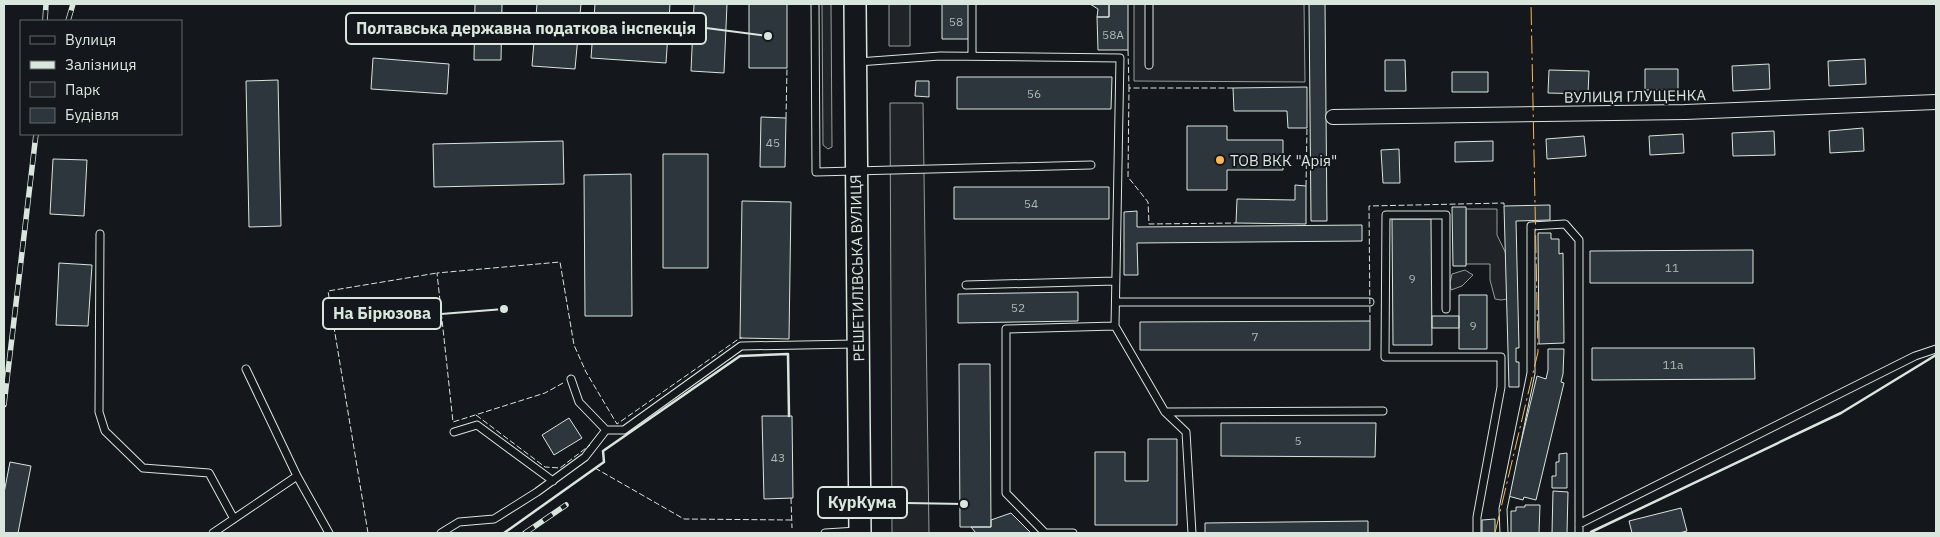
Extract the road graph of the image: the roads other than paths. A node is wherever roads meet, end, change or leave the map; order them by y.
1 (815, 4) edge
2 (855, 4) edge
3 (972, 4) edge
4 (1148, 4) edge
5 (972, 56) junction
6 (855, 62) junction
7 (1149, 65) dead end
8 (1936, 102) edge
9 (1333, 117) dead end
10 (1091, 165) dead end
11 (856, 171) junction
12 (100, 234) dead end
13 (1116, 281) junction
14 (966, 285) dead end
15 (1116, 302) junction
16 (1370, 302) dead end
17 (1446, 309) dead end
18 (1116, 326) junction
19 (858, 344) junction
20 (1936, 349) edge
21 (246, 369) dead end
22 (571, 379) dead end
23 (1384, 411) dead end
24 (1165, 412) junction
25 (606, 430) junction
26 (454, 432) dead end
27 (297, 476) junction
28 (553, 481) junction
29 (234, 519) junction
30 (1579, 524) junction
31 (860, 532) edge
32 (213, 533) edge
33 (329, 533) edge
34 (441, 533) edge
35 (825, 533) edge
36 (1073, 533) edge
37 (1192, 533) edge
38 (1477, 533) edge
39 (1504, 533) edge
40 (1579, 533) edge

1 - 11 lane
2 - 6 main road, РЕШЕТИЛІВСЬКА ВУЛИЦЯ
3 - 5 lane
4 - 7 lane
5 - 6 lane
5 - 13 lane
6 - 11 main road, РЕШЕТИЛІВСЬКА ВУЛИЦЯ
8 - 9 street, ВУЛИЦЯ ГЛУЩЕНКА
10 - 11 lane
11 - 19 main road, РЕШЕТИЛІВСЬКА ВУЛИЦЯ
12 - 29 lane
13 - 14 lane
13 - 15 lane
15 - 16 lane
15 - 18 lane
17 - 38 lane
18 - 24 lane
18 - 36 lane
19 - 25 lane
19 - 31 main road, РЕШЕТИЛІВСЬКА ВУЛИЦЯ
20 - 30 lane
21 - 27 lane
22 - 25 lane
23 - 24 lane
24 - 37 lane
25 - 28 lane
26 - 28 lane
27 - 29 lane
27 - 33 lane
28 - 34 lane
29 - 32 lane
30 - 39 lane
30 - 40 lane
31 - 35 lane

